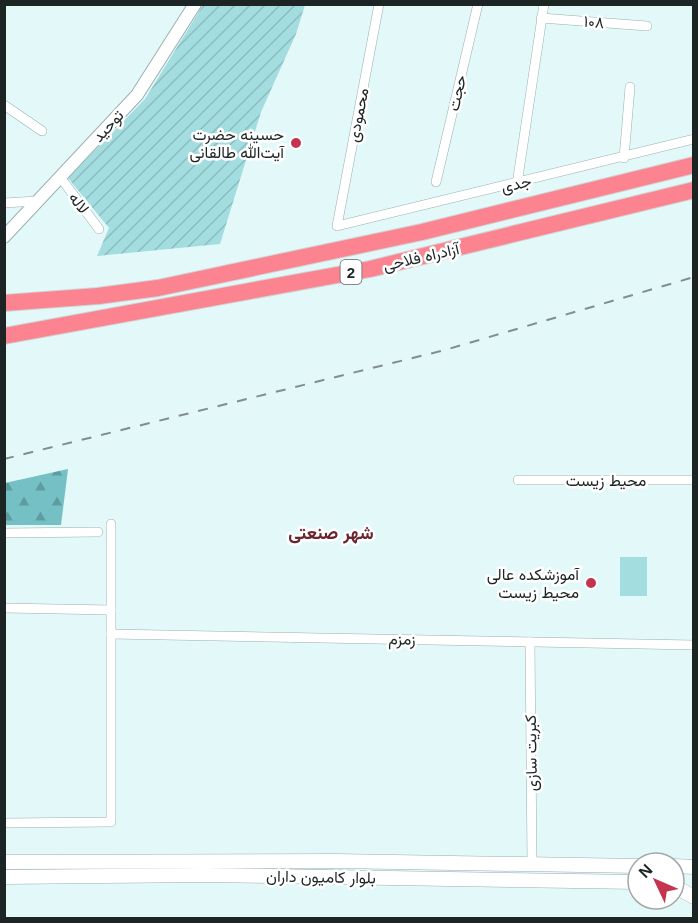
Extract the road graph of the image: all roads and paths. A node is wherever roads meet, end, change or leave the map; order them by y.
1 (195, 4) edge
2 (379, 4) edge
3 (478, 4) edge
4 (544, 4) edge
5 (542, 18) junction
6 (647, 26) dead end
7 (630, 87) dead end
8 (4, 105) edge
9 (42, 131) dead end
10 (693, 140) edge
11 (624, 158) junction
12 (692, 165) edge
13 (60, 177) junction
14 (436, 182) dead end
15 (517, 184) junction
16 (693, 190) edge
17 (38, 201) junction
18 (4, 203) edge
19 (337, 226) joint
20 (99, 229) dead end
21 (4, 237) edge
22 (4, 303) edge
23 (4, 336) edge
24 (518, 480) dead end
25 (693, 480) edge
26 (111, 524) dead end
27 (98, 532) dead end
28 (4, 533) edge
29 (4, 608) edge
30 (111, 610) junction
31 (111, 634) junction
32 (530, 642) junction
33 (693, 645) edge
34 (4, 822) edge
35 (4, 862) edge
36 (532, 864) junction
37 (573, 866) junction
38 (626, 866) edge
39 (4, 877) edge
40 (572, 882) junction
41 (626, 882) edge

1 - 13 street, توحید
2 - 19 street, محمودی
3 - 14 street, حجت
4 - 5 street
5 - 6 street, ۱۰۸
5 - 15 street
7 - 11 street
8 - 9 street
10 - 11 street, جدی
11 - 15 street, جدی
12 - 22 highway, آزادراه فلاحی / 2
13 - 17 street, توحید
13 - 20 street, لاله
15 - 19 street, جدی
16 - 23 highway, آزادراه فلاحی / 2
17 - 18 street
17 - 21 street, توحید
24 - 25 street, محیط زیست
26 - 30 street
27 - 28 street
29 - 30 street
30 - 31 street
31 - 32 street, زمزم
31 - 34 street
32 - 33 street, زمزم
32 - 36 street, کبریت سازی
35 - 36 main road, بلوار کامیون داران
36 - 37 main road, بلوار کامیون داران
37 - 38 main road, بلوار کامیون داران
37 - 40 main road
39 - 40 main road, بلوار کامیون داران
40 - 41 main road, بلوار کامیون داران

